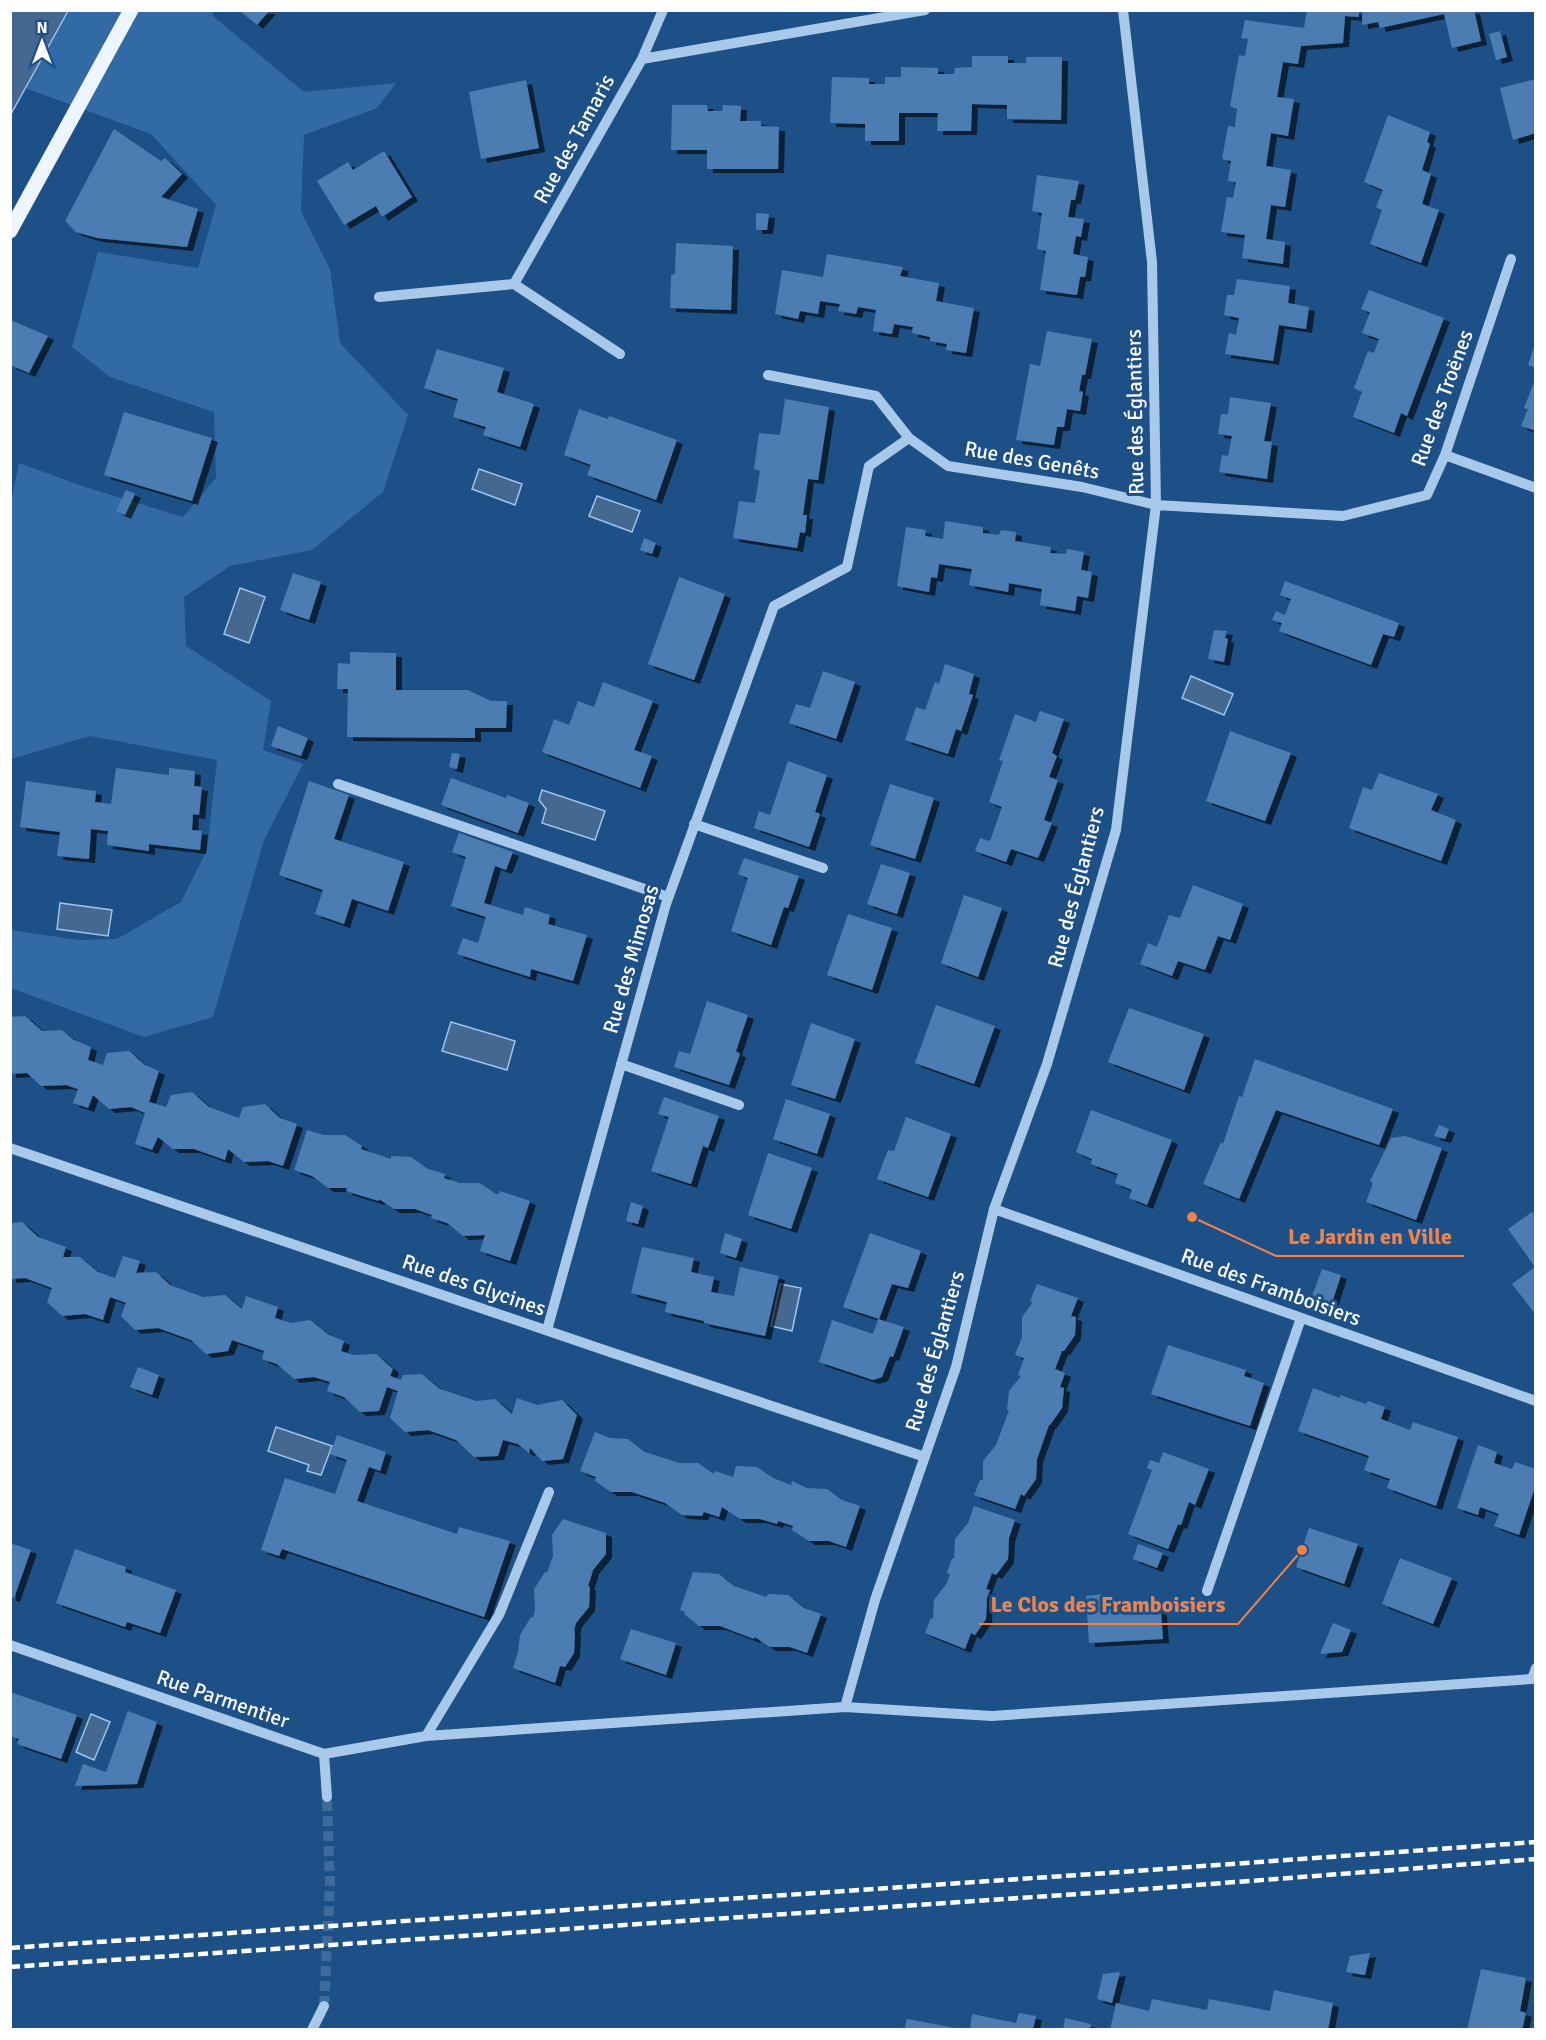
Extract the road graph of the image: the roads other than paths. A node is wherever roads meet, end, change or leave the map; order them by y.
1 (131, 10) edge
2 (663, 10) edge
3 (926, 10) edge
4 (1123, 10) edge
5 (642, 59) junction
6 (10, 231) edge
7 (1511, 259) dead end
8 (514, 284) junction
9 (379, 297) dead end
10 (620, 354) dead end
11 (768, 375) dead end
12 (909, 438) junction
13 (1444, 455) junction
14 (1536, 488) edge
15 (1156, 505) junction
16 (338, 784) dead end
17 (694, 825) junction
18 (823, 868) dead end
19 (668, 897) junction
20 (621, 1064) junction
21 (740, 1105) dead end
22 (10, 1148) edge
23 (994, 1209) junction
24 (1301, 1318) junction
25 (547, 1330) junction
26 (1536, 1401) edge
27 (925, 1457) junction
28 (549, 1492) dead end
29 (1207, 1592) dead end
30 (10, 1646) edge
31 (1536, 1668) edge
32 (845, 1707) junction
33 (426, 1736) junction
34 (324, 1754) junction
35 (327, 1797) tunnel mouth
36 (324, 2006) tunnel mouth
37 (312, 2030) edge

1 - 6 main road
2 - 5 street, Rue des Tamaris
3 - 5 street
4 - 15 street, Rue des Églantiers
5 - 8 street, Rue des Tamaris
7 - 13 street, Rue des Troënes
8 - 9 street
8 - 10 street
11 - 12 street, Rue des Genêts
12 - 15 street, Rue des Genêts
12 - 17 street, Rue des Mimosas
13 - 14 street
13 - 15 street, Rue des Troënes
15 - 23 street, Rue des Églantiers
16 - 19 street
17 - 18 street
17 - 19 street, Rue des Mimosas
19 - 20 street, Rue des Mimosas
20 - 21 street
20 - 25 street, Rue des Mimosas
22 - 25 street, Rue des Glycines
23 - 24 street, Rue des Framboisiers
23 - 27 street, Rue des Églantiers
24 - 26 street, Rue des Framboisiers
24 - 29 street
25 - 27 street, Rue des Glycines
27 - 32 street, Rue des Églantiers
28 - 33 street
30 - 34 street, Rue Parmentier
31 - 32 street, Rue Parmentier
32 - 33 street, Rue Parmentier
33 - 34 street, Rue Parmentier
34 - 35 street
36 - 37 street

